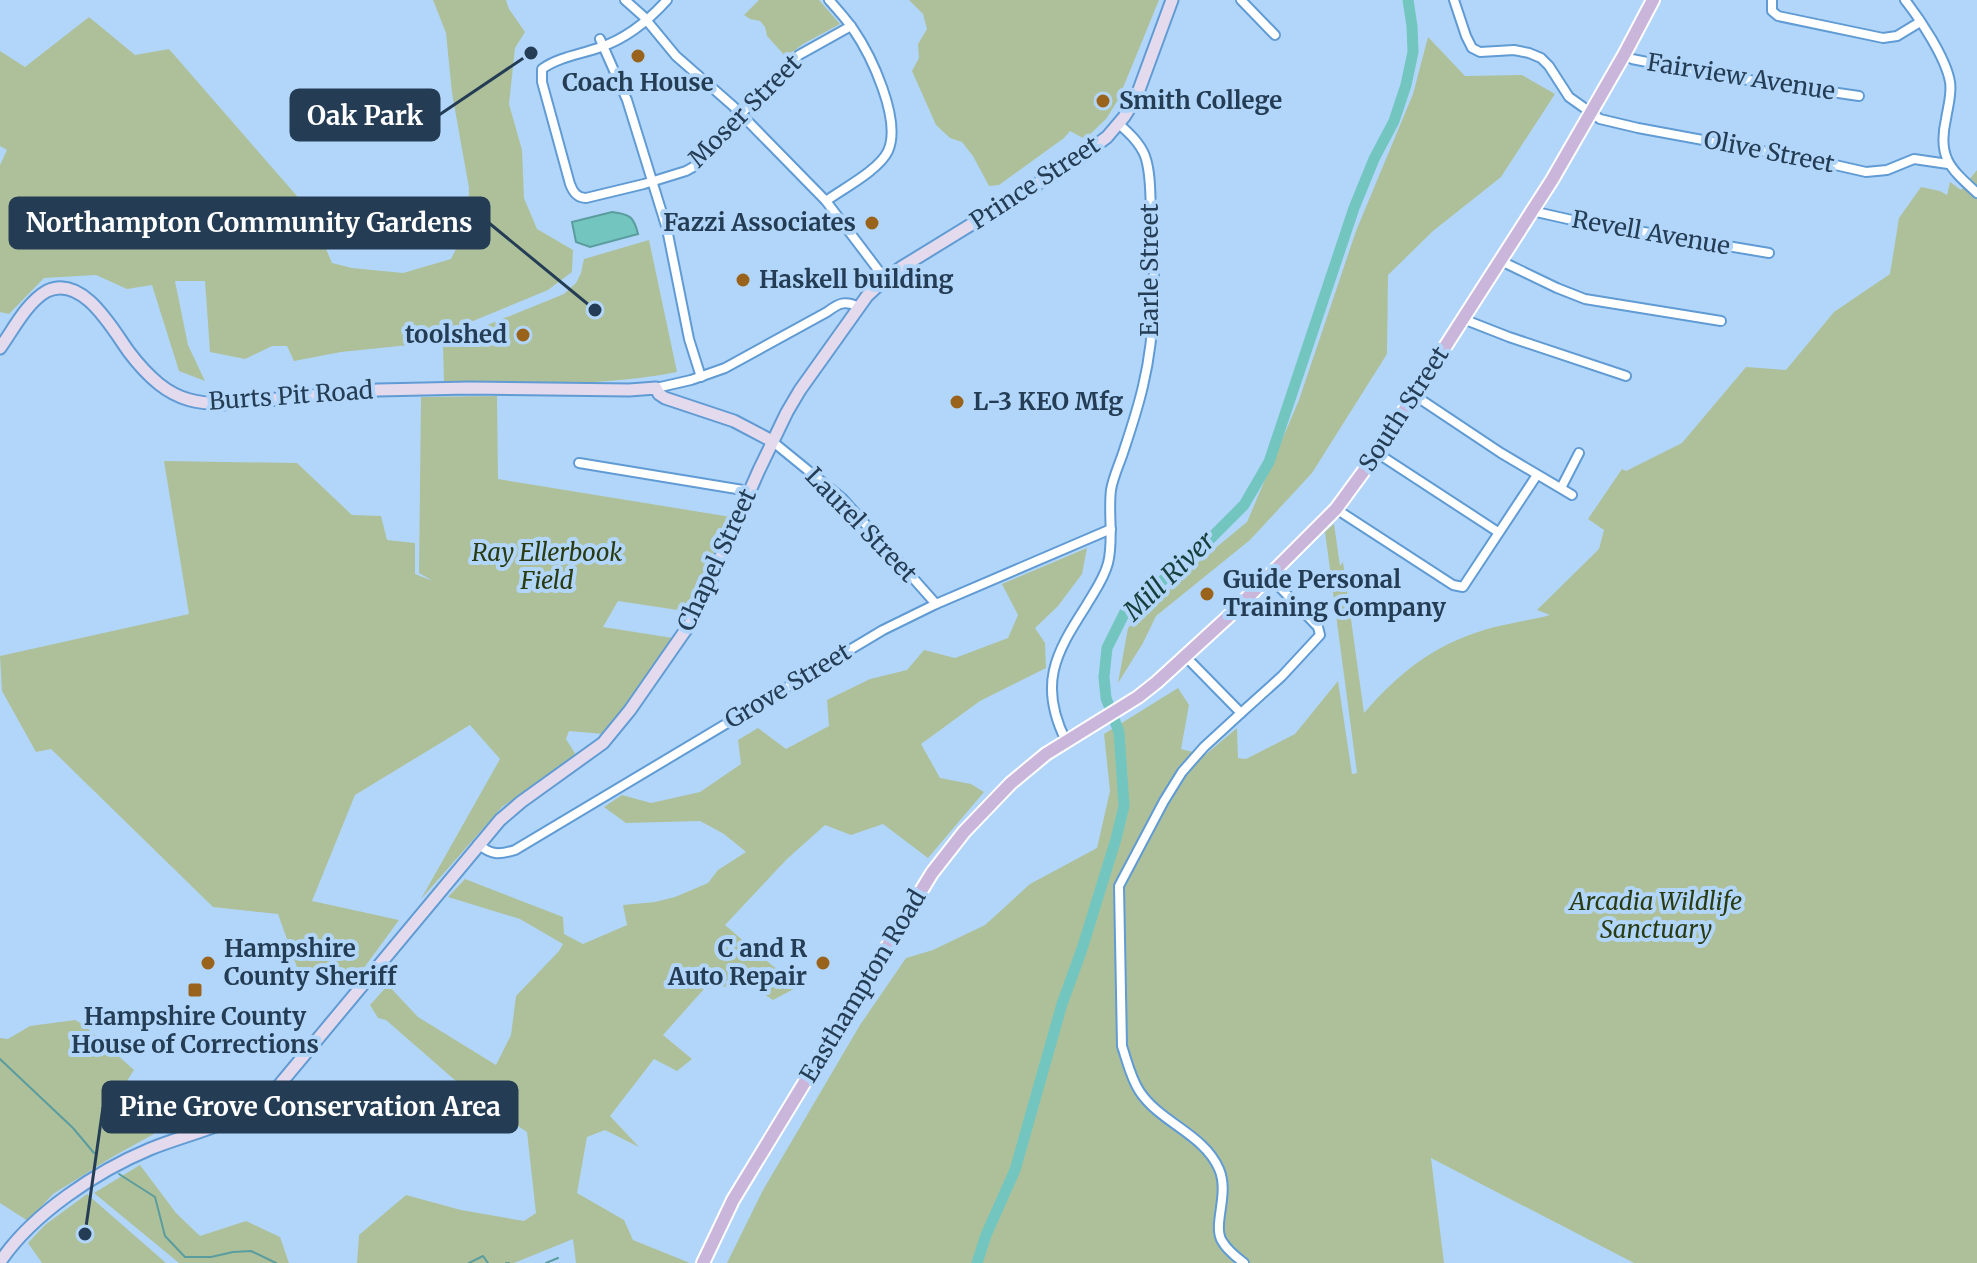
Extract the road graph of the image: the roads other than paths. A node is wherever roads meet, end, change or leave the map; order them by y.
1 (625, 0) edge
2 (667, 0) edge
3 (829, 0) edge
4 (1172, 0) edge
5 (1241, 0) edge
6 (1454, 0) edge
7 (1653, 0) edge
8 (1772, 0) edge
9 (1905, 0) edge
10 (647, 21) junction
11 (1920, 22) junction
12 (851, 26) junction
13 (1275, 35) dead end
14 (602, 43) junction
15 (1624, 55) junction
16 (1859, 96) dead end
17 (1591, 113) junction
18 (741, 114) junction
19 (1119, 124) junction
20 (1948, 164) junction
21 (651, 182) junction
22 (1977, 193) edge
23 (826, 201) junction
24 (1532, 211) junction
25 (1769, 253) dead end
26 (1501, 261) junction
27 (885, 279) junction
28 (859, 307) junction
29 (827, 312) junction
30 (850, 319) junction
31 (1463, 319) junction
32 (1721, 321) dead end
33 (0, 348) edge
34 (1626, 376) dead end
35 (701, 377) junction
36 (656, 388) junction
37 (1414, 395) junction
38 (772, 441) junction
39 (1377, 453) junction
40 (1579, 453) dead end
41 (579, 463) dead end
42 (1537, 475) junction
43 (1561, 488) junction
44 (749, 491) junction
45 (1572, 495) dead end
46 (1336, 509) junction
47 (1111, 529) junction
48 (1498, 532) junction
49 (1269, 576) junction
50 (936, 604) junction
51 (1186, 657) junction
52 (1241, 713) junction
53 (1066, 741) junction
54 (478, 844) junction
55 (0, 1262) edge
56 (703, 1263) edge
57 (1244, 1263) edge

1 - 10 street
2 - 10 street
3 - 12 street
4 - 19 main road, Prince Street
5 - 13 street
6 - 17 street
7 - 15 main road, South Street
8 - 11 street
9 - 11 street
10 - 14 street
10 - 18 street
11 - 20 street
12 - 18 street, Moser Street
12 - 23 street
14 - 21 street
14 - 21 street, Moser Street
15 - 16 street, Fairview Avenue
15 - 17 main road, South Street
17 - 20 street, Olive Street
17 - 24 main road, South Street
18 - 21 street, Moser Street
18 - 23 street
19 - 27 main road, Prince Street
19 - 47 street, Earle Street
20 - 22 street
21 - 35 street
23 - 27 street
24 - 25 street, Revell Avenue
24 - 26 main road, South Street
26 - 31 main road, South Street
26 - 32 street
27 - 28 main road, Chapel Street
28 - 29 street
28 - 30 main road, Chapel Street
29 - 30 street
29 - 35 street
30 - 38 main road, Chapel Street
31 - 34 street
31 - 37 main road, South Street
33 - 36 main road, Burts Pit Road
35 - 36 street
36 - 38 main road, Laurel Street
37 - 39 main road, South Street
37 - 42 street
38 - 44 main road, Chapel Street
38 - 50 street, Laurel Street
39 - 46 main road, South Street
39 - 48 street
40 - 43 street
41 - 44 street
42 - 43 street
42 - 48 street
43 - 45 street
44 - 54 main road, Chapel Street
46 - 48 street
46 - 49 main road, South Street
47 - 50 street, Grove Street
47 - 53 street, Earle Street
49 - 51 main road, South Street
49 - 52 street
50 - 54 street, Grove Street
51 - 52 street
51 - 53 main road, South Street
52 - 57 street
53 - 56 main road, Easthampton Road
54 - 55 main road, Chapel Street

